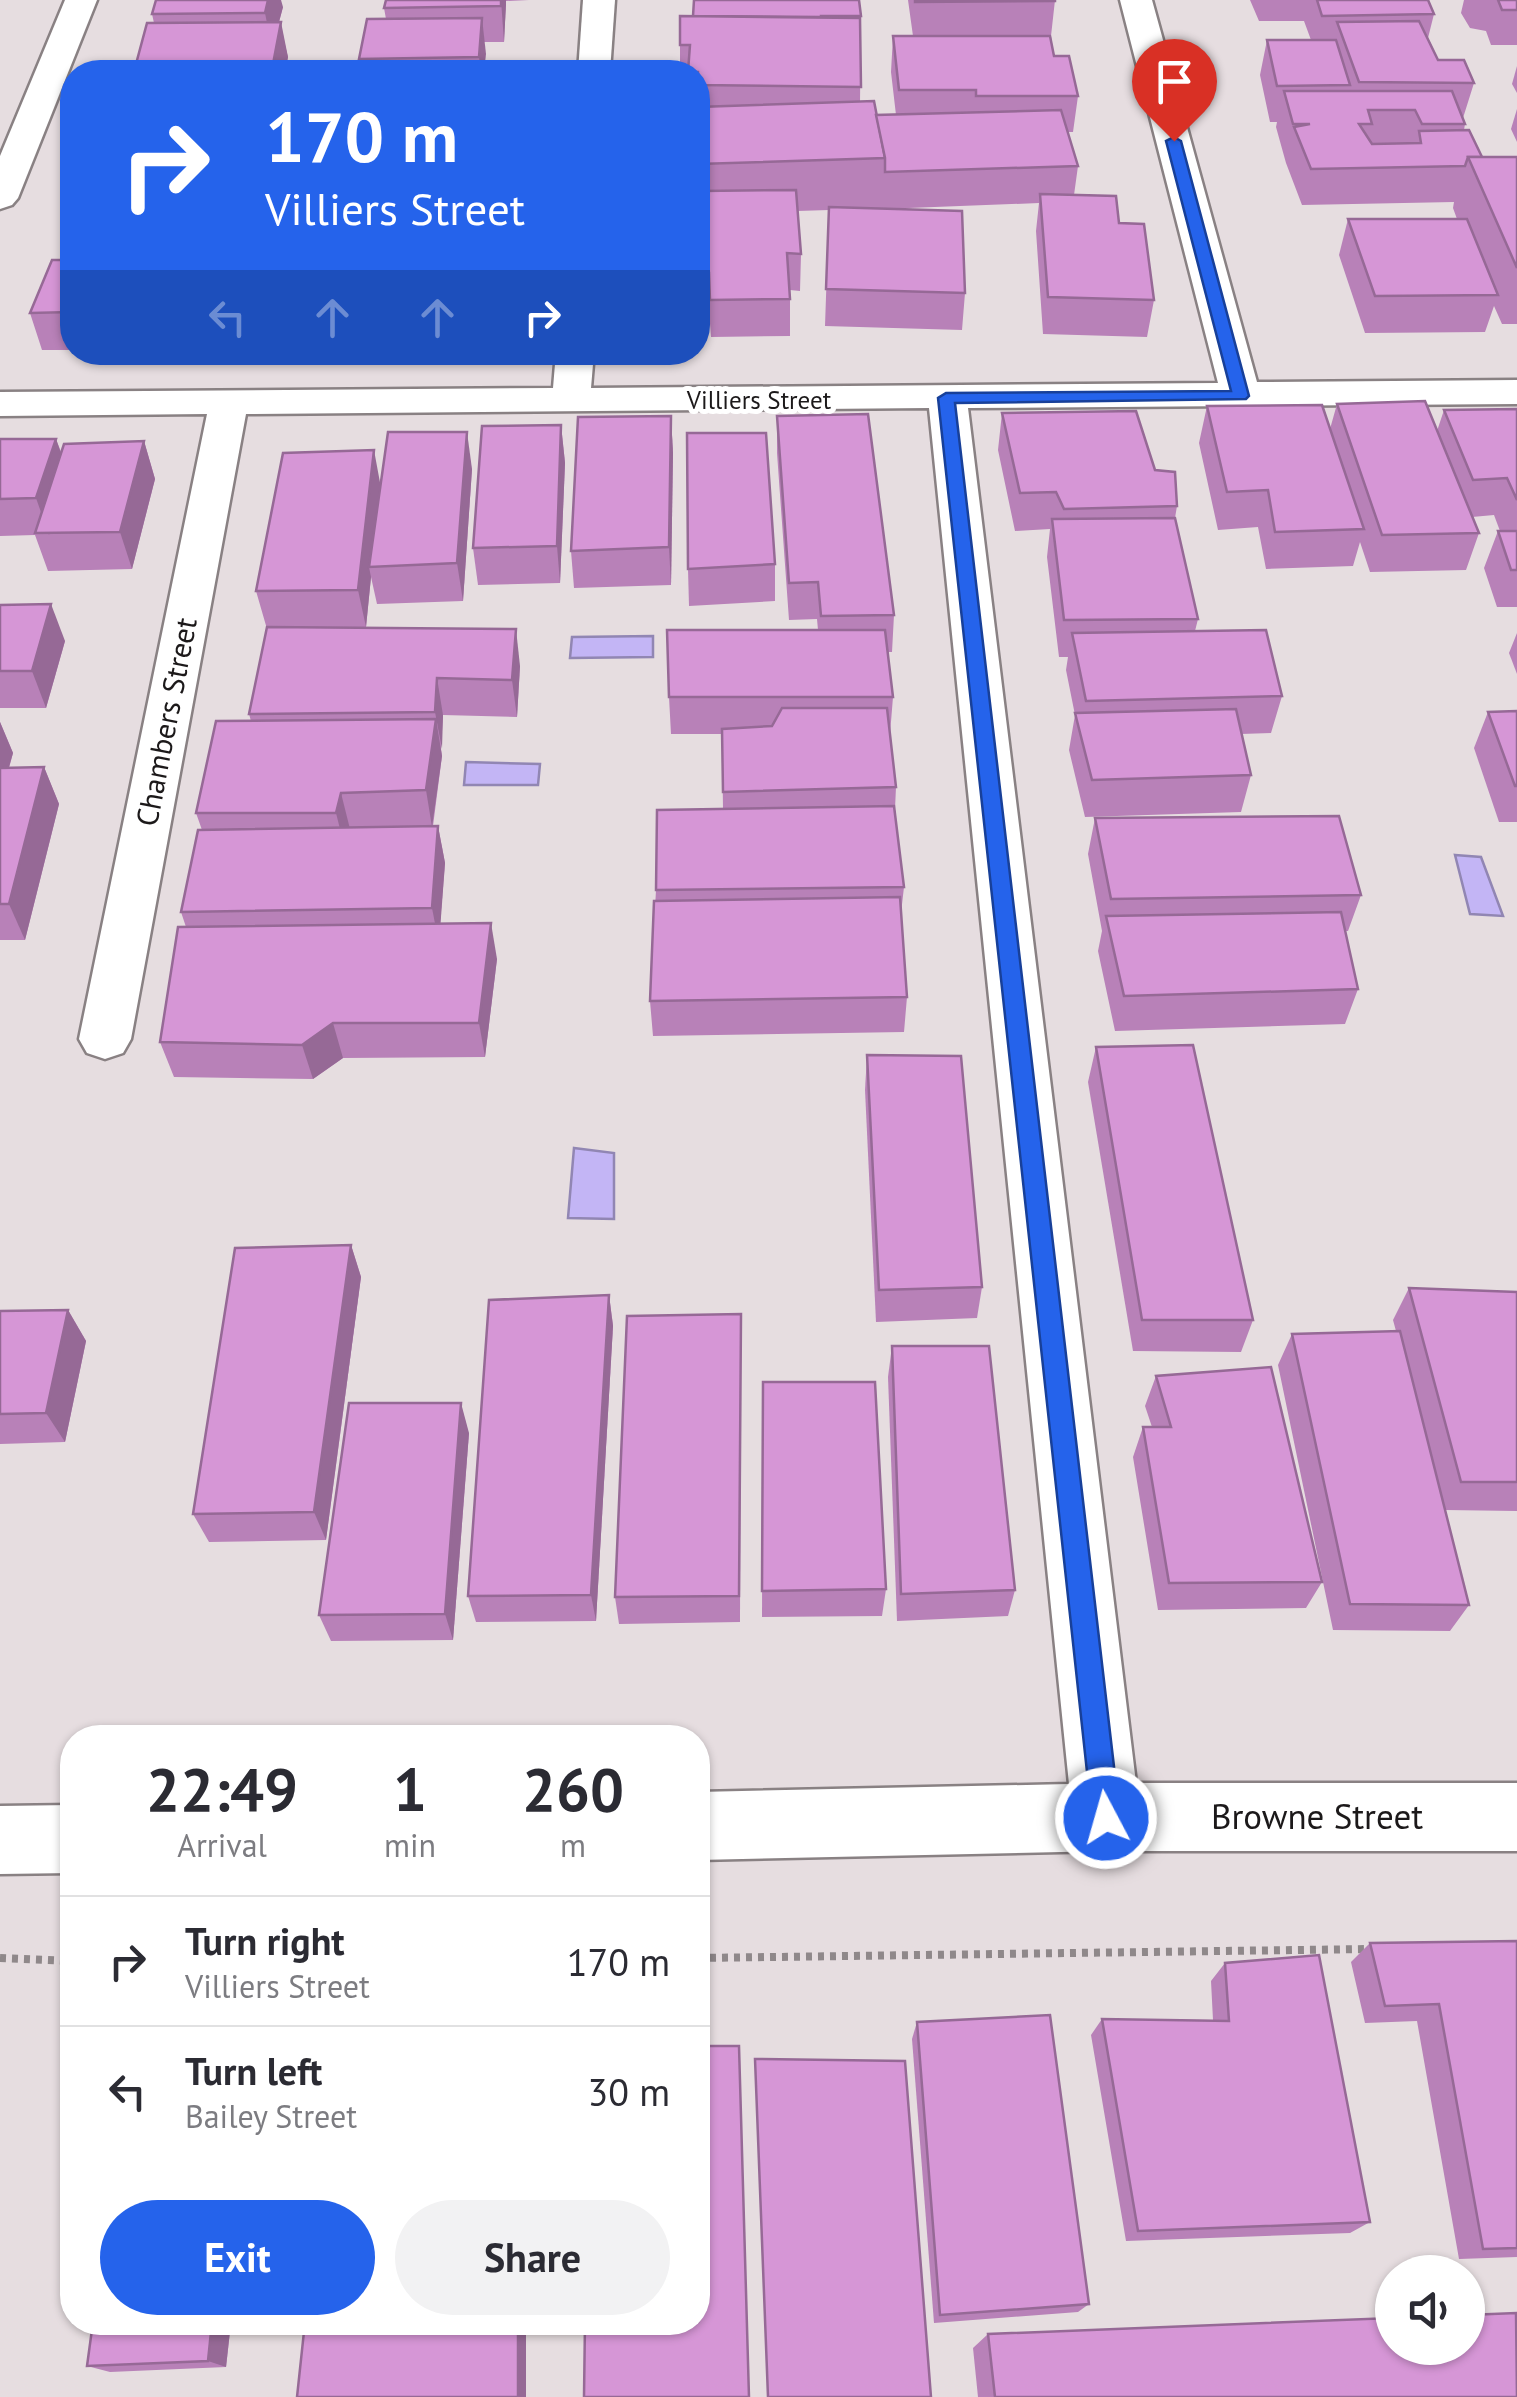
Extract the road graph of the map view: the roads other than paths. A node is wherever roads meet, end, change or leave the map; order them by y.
1 (81, 0) edge
2 (599, 0) edge
3 (1136, 0) edge
4 (595, 60) edge
5 (0, 198) edge
6 (573, 365) edge
7 (1517, 392) edge
8 (1241, 396) junction
9 (946, 398) junction
10 (571, 401) junction
11 (0, 404) edge
12 (228, 405) junction
13 (105, 1039) dead end
14 (1517, 1817) edge
15 (1106, 1818) junction
16 (710, 1826) edge
17 (60, 1839) edge
18 (0, 1840) edge

1 - 5 street
2 - 4 street
3 - 8 street
6 - 10 street
7 - 8 street, Villiers Street
8 - 9 street, Villiers Street
9 - 10 street, Villiers Street
9 - 15 street
10 - 12 street, Villiers Street
11 - 12 street, Villiers Street
12 - 13 street, Chambers Street
14 - 15 street, Browne Street
15 - 16 street, Browne Street
17 - 18 street

